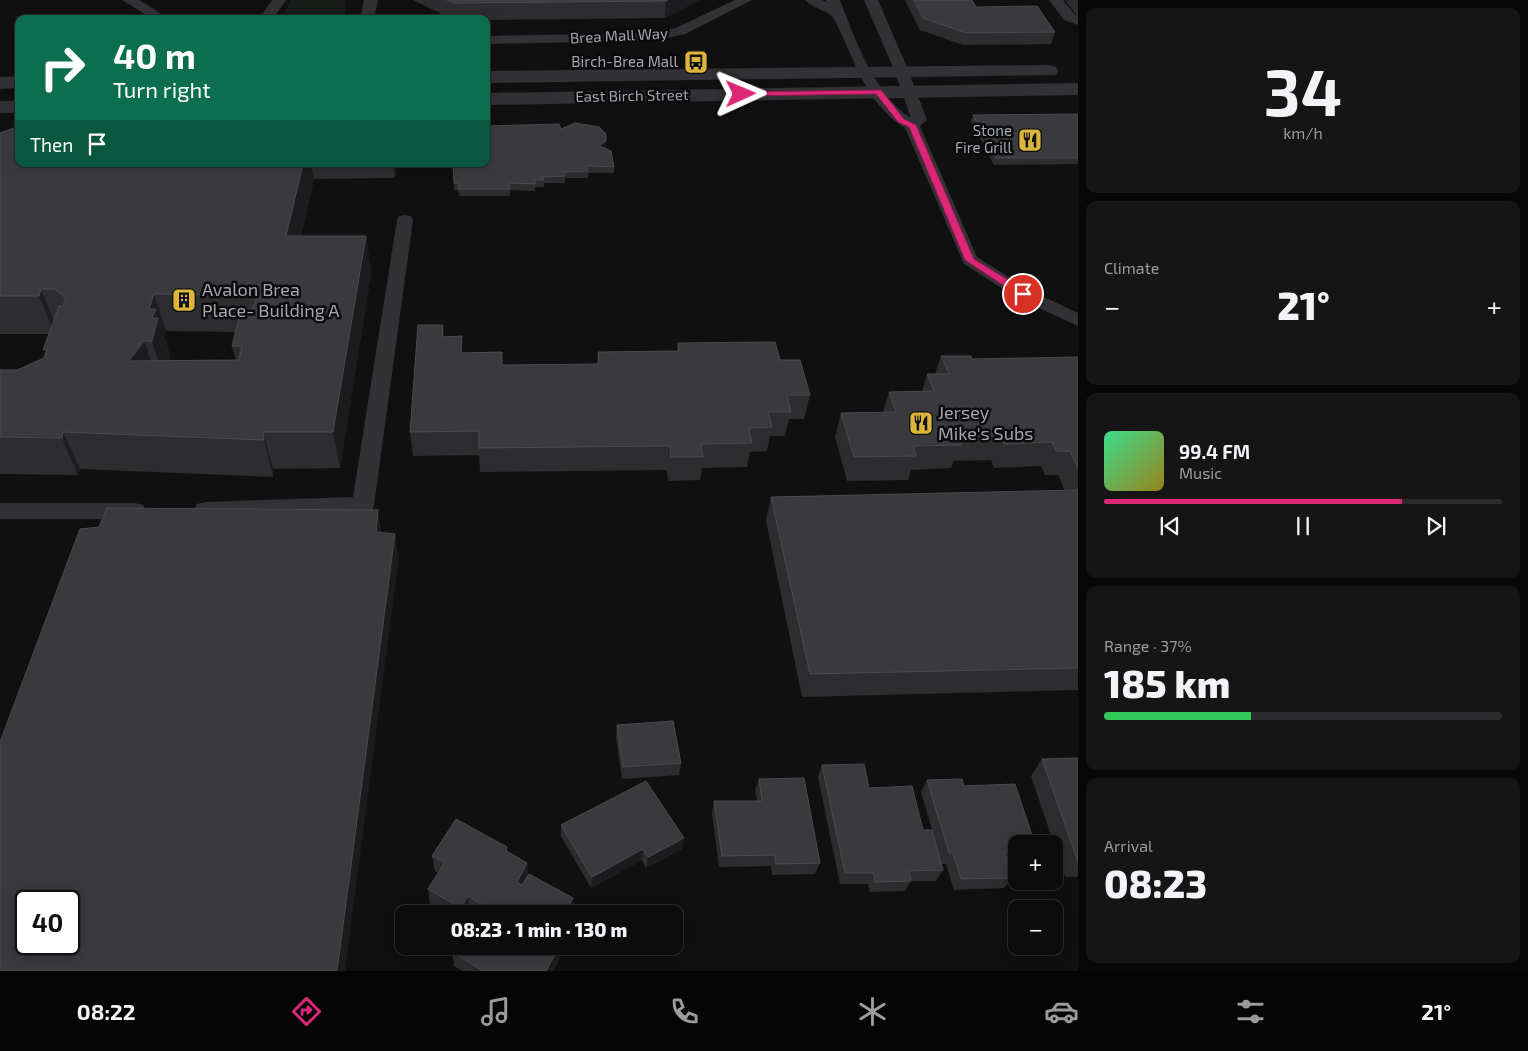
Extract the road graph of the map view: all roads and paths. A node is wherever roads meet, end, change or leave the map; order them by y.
1 (129, 0) edge
2 (279, 0) edge
3 (371, 0) edge
4 (745, 0) edge
5 (812, 0) edge
6 (833, 0) edge
7 (871, 0) edge
8 (1056, 0) edge
9 (156, 15) edge
10 (269, 15) edge
11 (368, 15) edge
12 (839, 15) junction
13 (1078, 21) edge
14 (490, 40) edge
15 (1068, 71) dead end
16 (863, 72) junction
17 (902, 72) junction
18 (490, 77) edge
19 (15, 82) edge
20 (0, 83) edge
21 (1078, 89) edge
22 (909, 91) junction
23 (878, 92) junction
24 (490, 99) edge
25 (0, 107) edge
26 (15, 107) edge
27 (912, 125) junction
28 (405, 220) dead end
29 (1078, 320) edge
30 (363, 506) junction
31 (188, 510) edge
32 (159, 511) edge
33 (0, 512) edge
34 (357, 534) edge

1 - 9 lane
2 - 10 lane
3 - 11 lane
4 - 14 lane, Brea Mall Way
5 - 12 lane
6 - 12 lane
7 - 17 lane
8 - 13 lane
12 - 16 lane
15 - 17 street, East Birch Street
16 - 17 street, East Birch Street
16 - 18 street, East Birch Street
16 - 23 lane
17 - 22 lane
19 - 20 street
21 - 22 street, East Birch Street
22 - 23 street, East Birch Street
22 - 27 lane
23 - 24 street, East Birch Street
23 - 27 lane
25 - 26 street
27 - 29 lane
28 - 30 lane
30 - 31 lane
30 - 34 lane
32 - 33 lane

